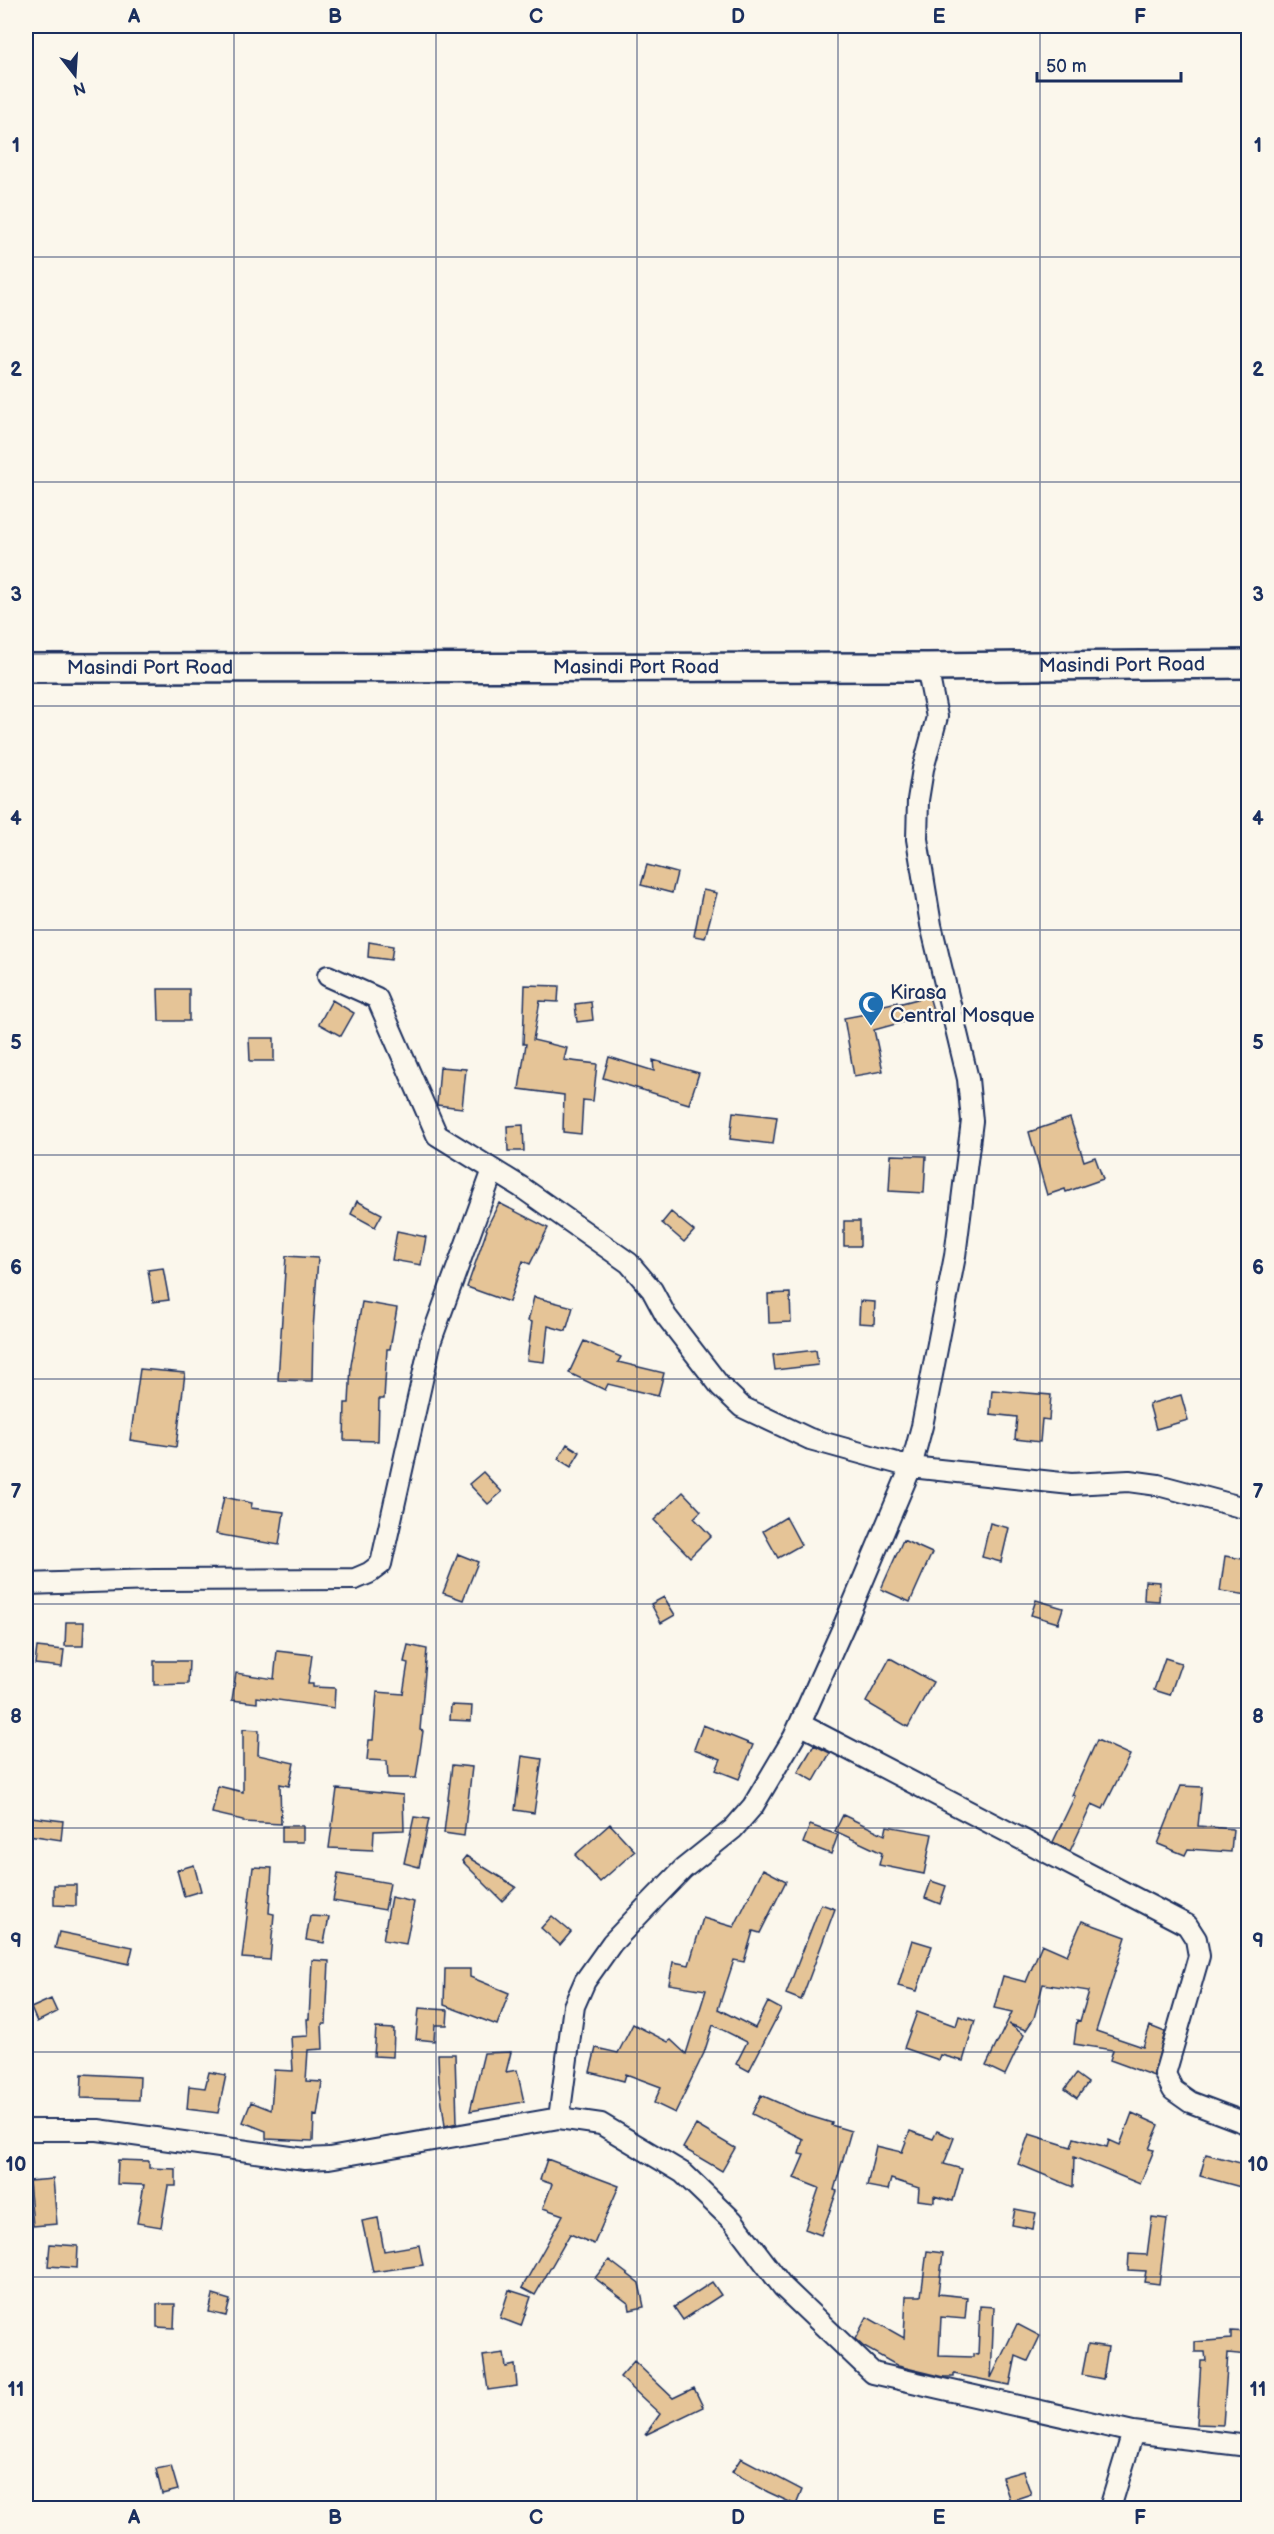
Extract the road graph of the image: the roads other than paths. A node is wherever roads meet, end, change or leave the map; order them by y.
1 (1248, 664) edge
2 (927, 667) junction
3 (26, 668) edge
4 (327, 976) dead end
5 (493, 1170) junction
6 (911, 1467) junction
7 (1248, 1509) edge
8 (26, 1584) edge
9 (800, 1724) junction
10 (559, 2118) junction
11 (1248, 2124) edge
12 (26, 2130) edge
13 (1133, 2432) junction
14 (1248, 2446) edge
15 (1110, 2508) edge

1 - 2 main road, Masindi Port Road
2 - 3 main road, Masindi Port Road
2 - 6 street
4 - 5 street
5 - 6 street
5 - 8 street
6 - 7 street
6 - 9 street
9 - 10 street
9 - 11 street
10 - 12 street
10 - 13 street
13 - 14 street
13 - 15 street

